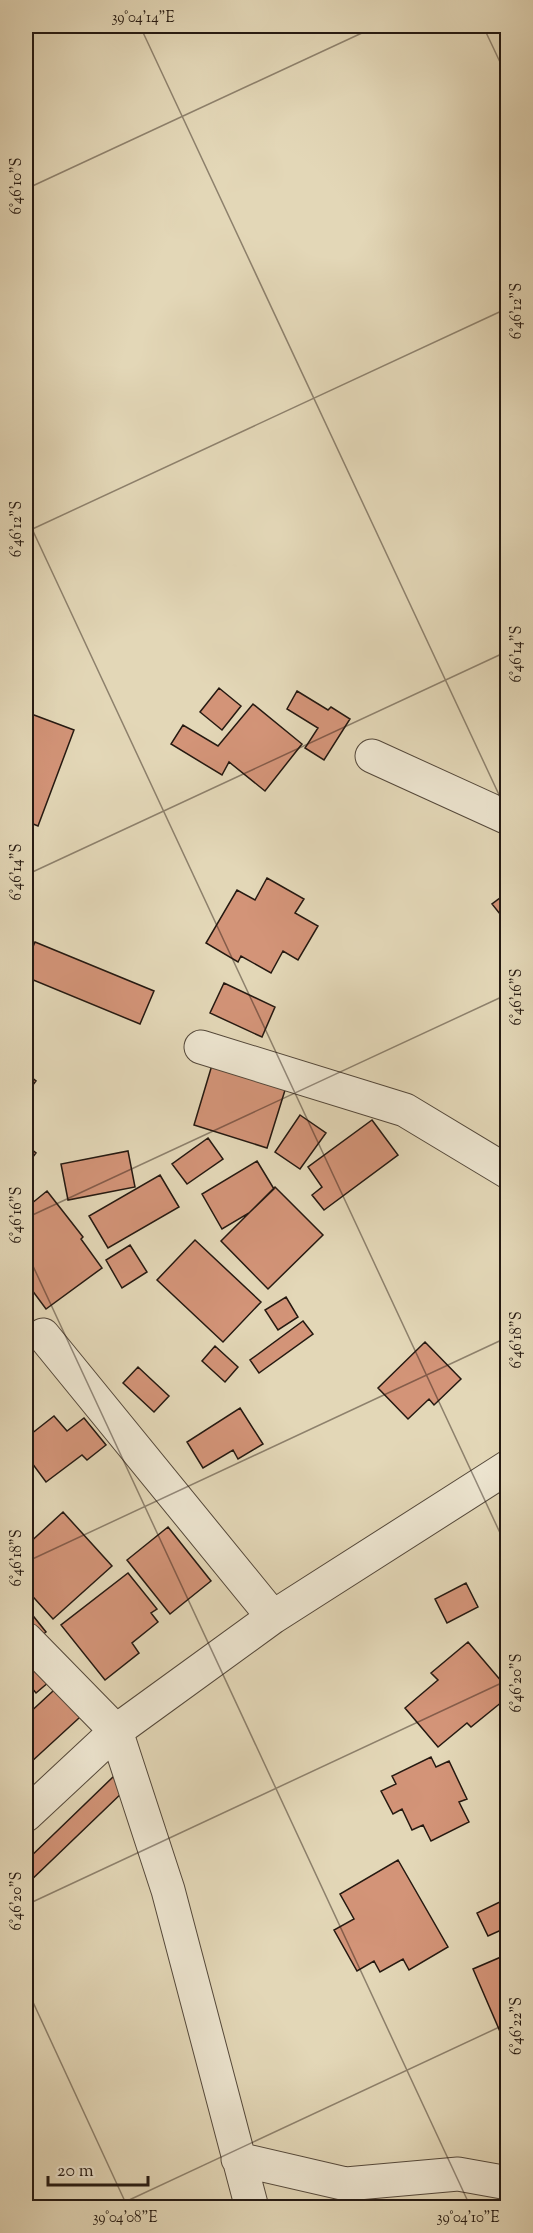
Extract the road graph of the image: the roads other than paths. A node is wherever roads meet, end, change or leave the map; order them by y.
1 (372, 756) dead end
2 (507, 818) edge
3 (201, 1047) dead end
4 (507, 1172) edge
5 (43, 1335) dead end
6 (507, 1467) edge
7 (273, 1617) junction
8 (26, 1639) edge
9 (116, 1731) junction
10 (26, 1815) edge
11 (238, 2159) junction
12 (507, 2183) edge
13 (252, 2208) edge

1 - 2 street
3 - 4 street
5 - 7 street
6 - 7 street
7 - 9 street
8 - 9 street
9 - 10 street
9 - 11 street
11 - 12 street
11 - 13 street

